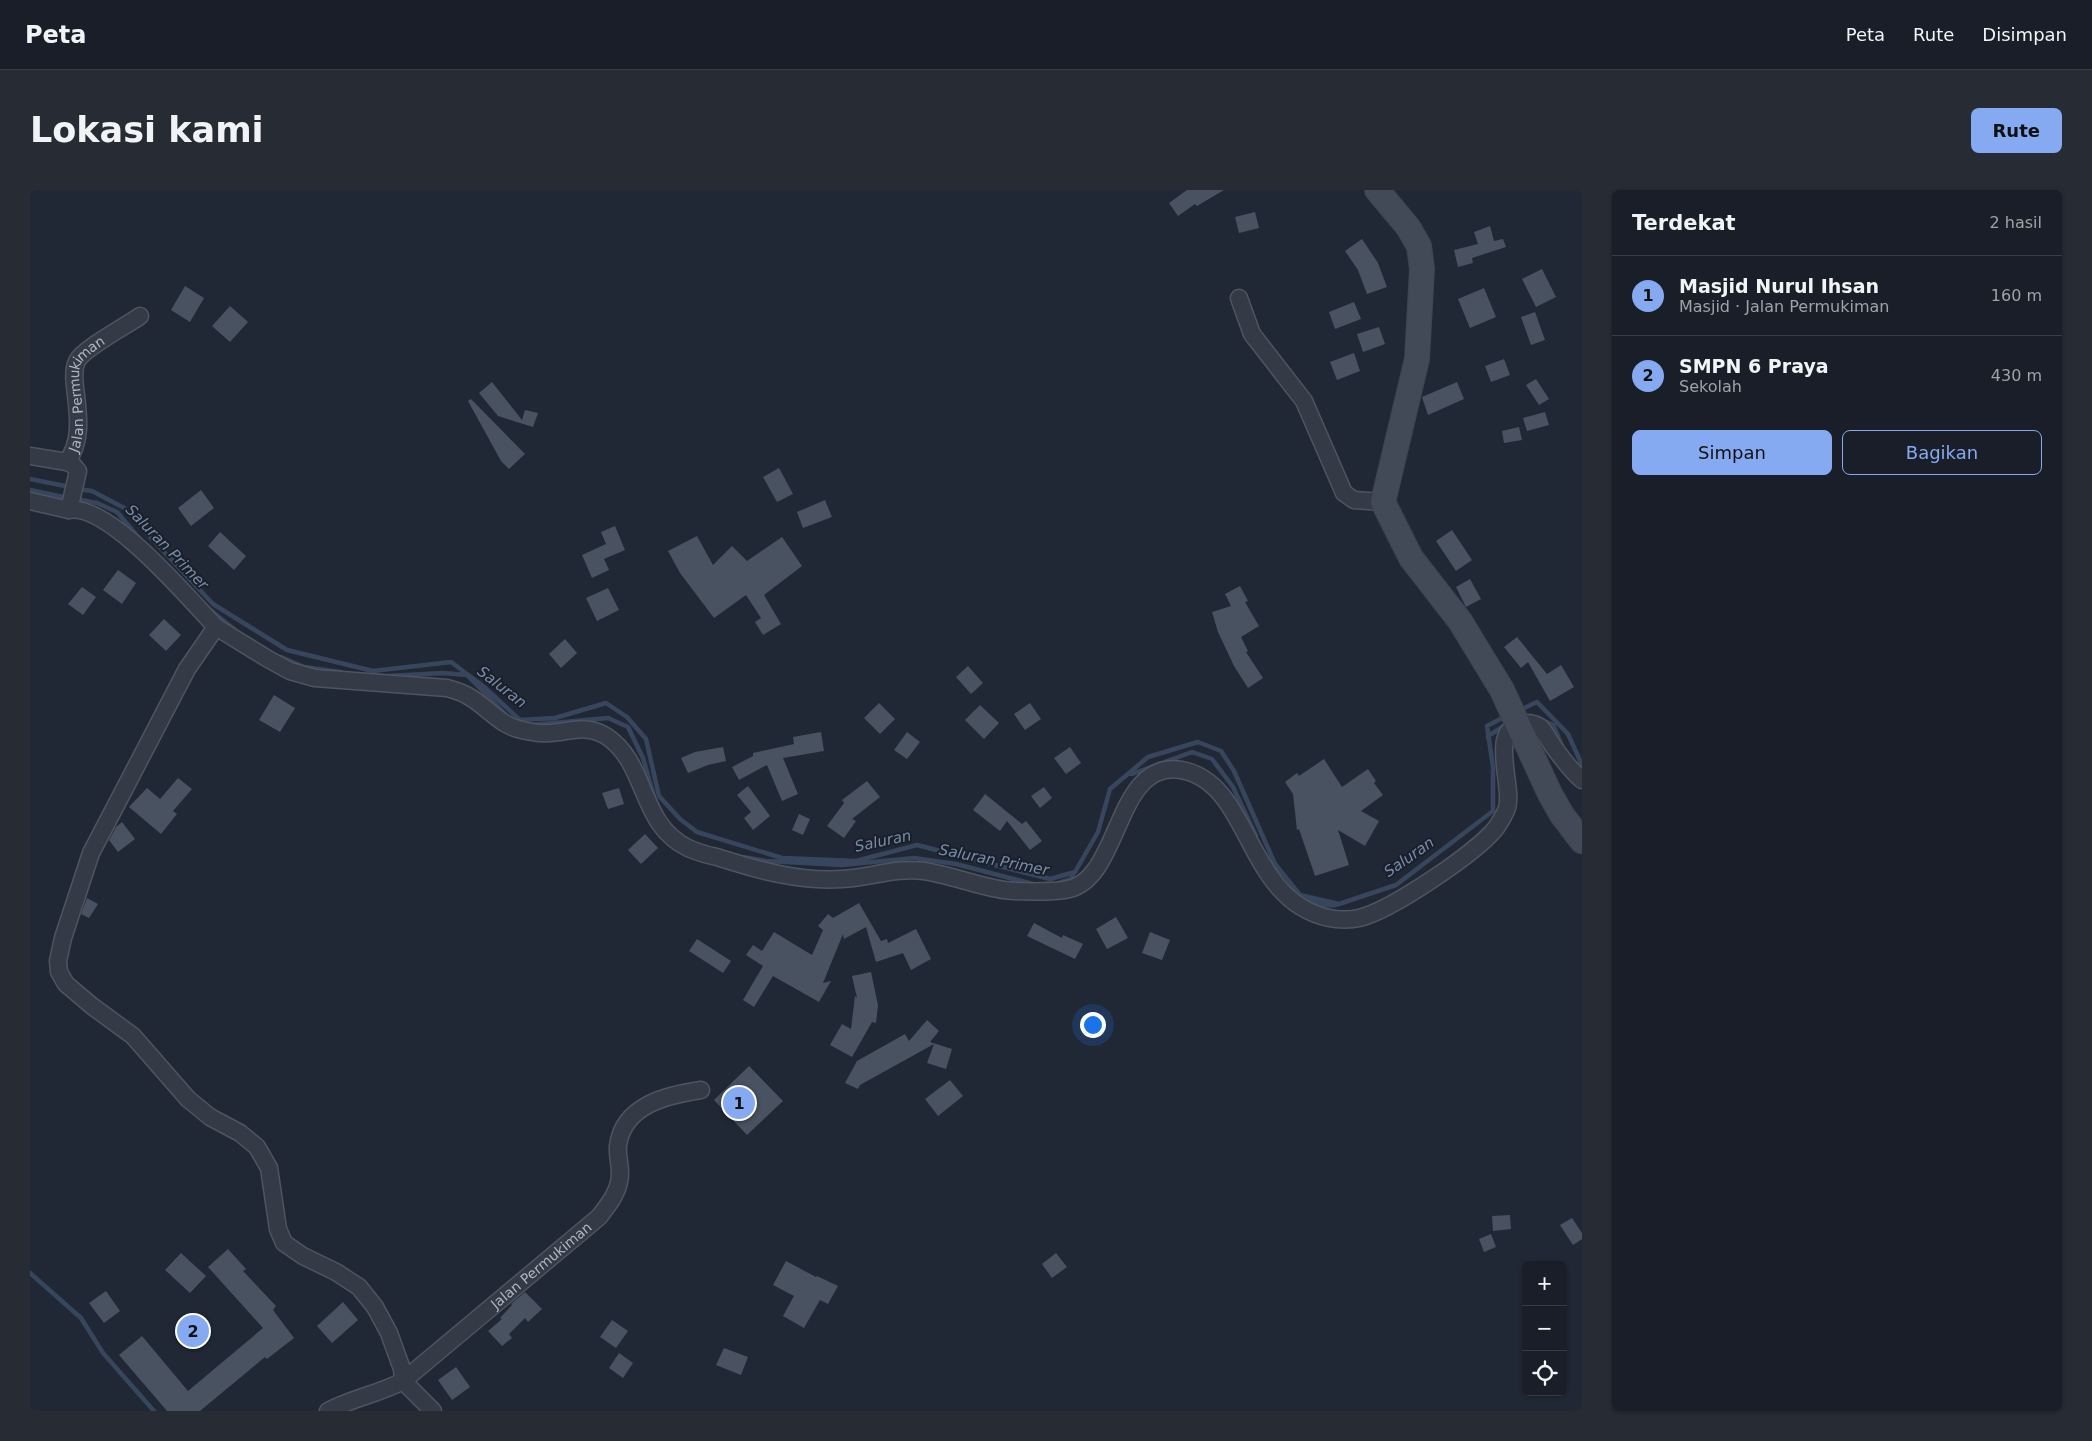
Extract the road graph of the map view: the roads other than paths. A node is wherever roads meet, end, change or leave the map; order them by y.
1 (1377, 190) edge
2 (1239, 298) dead end
3 (140, 316) dead end
4 (30, 456) edge
5 (73, 466) junction
6 (30, 501) edge
7 (1384, 502) junction
8 (70, 506) junction
9 (216, 627) junction
10 (1516, 723) junction
11 (1582, 780) edge
12 (1582, 841) edge
13 (701, 1090) dead end
14 (403, 1381) junction
15 (328, 1411) edge
16 (433, 1411) edge

1 - 7 street
2 - 7 street
3 - 5 street, Jalan Permukiman
4 - 5 street
5 - 8 street
6 - 8 street
7 - 10 street
8 - 9 street
9 - 10 street
9 - 14 street
10 - 11 street
10 - 12 street
13 - 14 street, Jalan Permukiman
14 - 15 street, Jalan Permukiman
14 - 16 street

